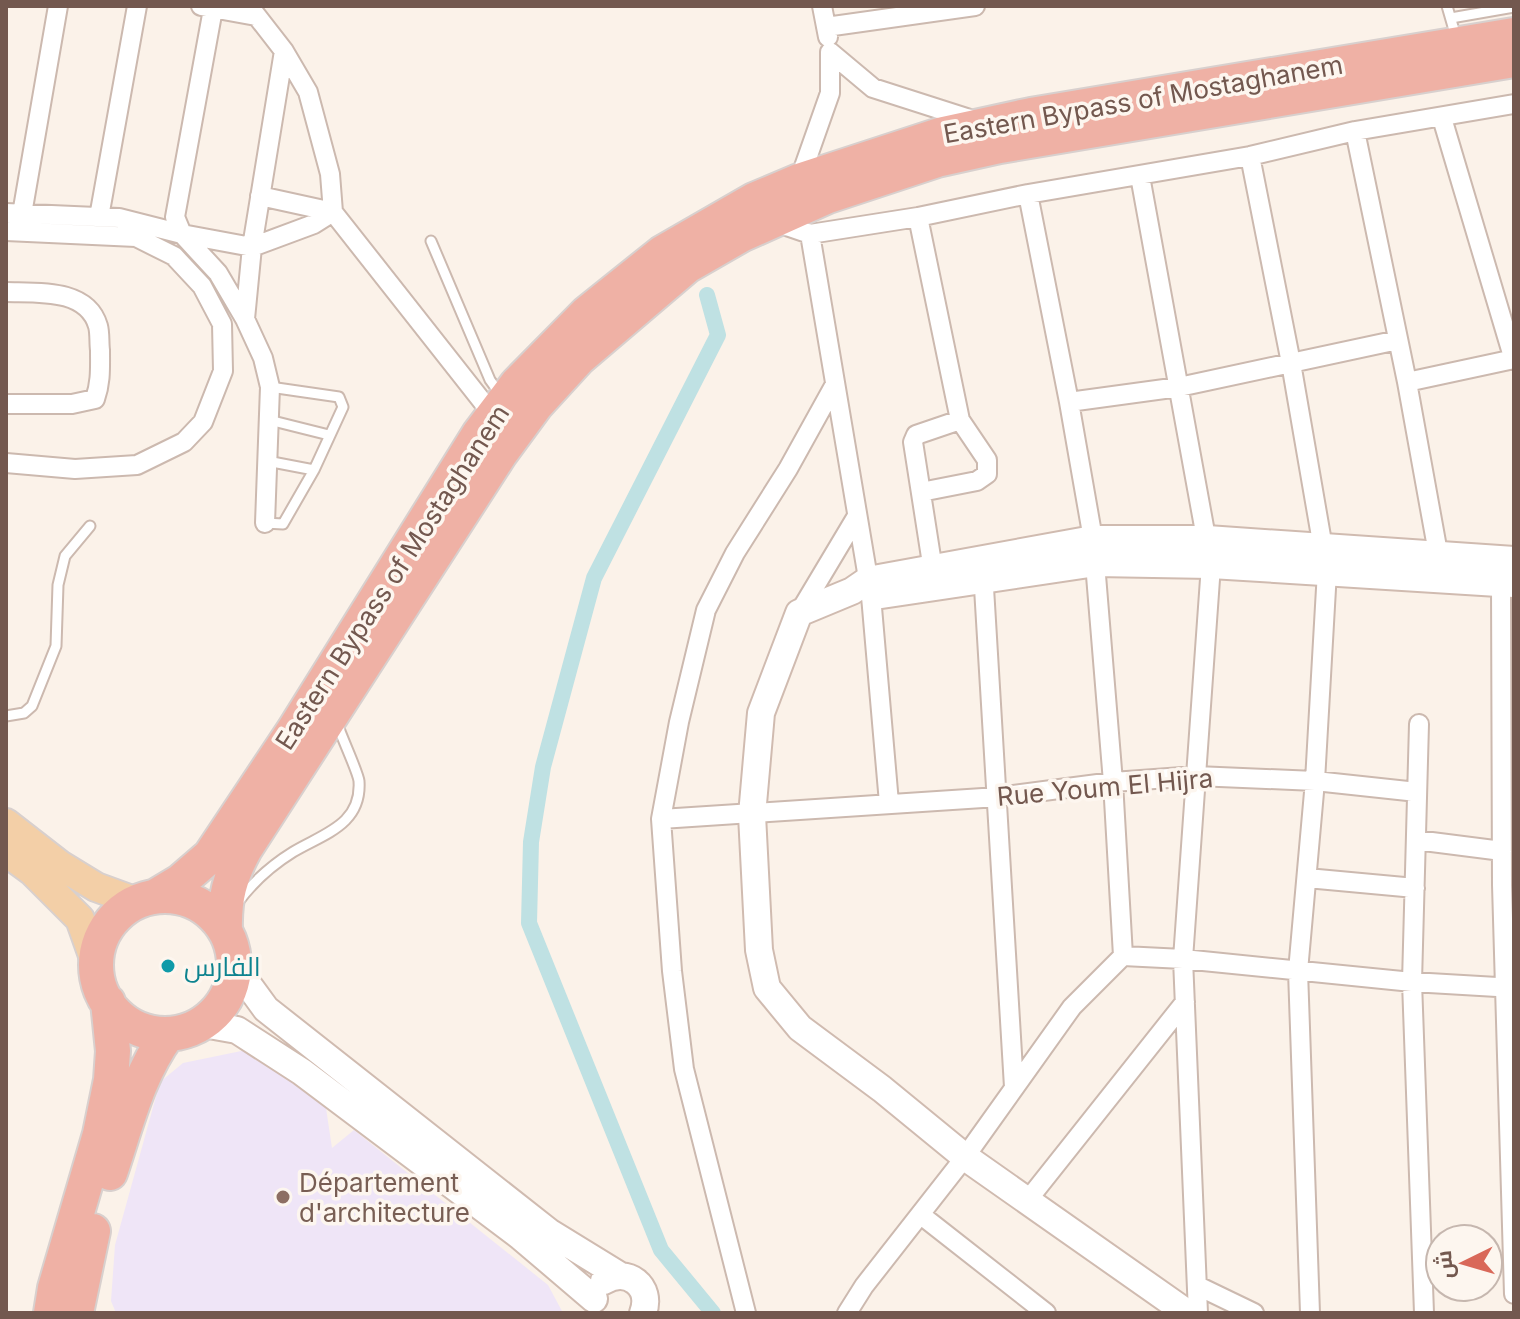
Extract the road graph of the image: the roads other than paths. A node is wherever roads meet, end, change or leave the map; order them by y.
1 (58, 6) edge
2 (137, 6) edge
3 (822, 6) edge
4 (975, 6) edge
5 (1447, 6) edge
6 (207, 7) edge
7 (1514, 7) edge
8 (252, 11) edge
9 (826, 27) junction
10 (1454, 31) junction
11 (1514, 35) edge
12 (284, 51) junction
13 (830, 52) junction
14 (1514, 60) edge
15 (1514, 104) edge
16 (1442, 118) junction
17 (986, 125) junction
18 (1355, 131) junction
19 (1250, 156) junction
20 (1140, 176) junction
21 (799, 181) junction
22 (1028, 194) junction
23 (260, 196) junction
24 (333, 212) junction
25 (14, 214) edge
26 (99, 217) junction
27 (918, 217) junction
28 (773, 221) junction
29 (6, 231) edge
30 (182, 234) junction
31 (810, 234) junction
32 (431, 241) dead end
33 (252, 247) junction
34 (6, 292) edge
35 (245, 319) junction
36 (1398, 340) junction
37 (1514, 359) edge
38 (1291, 363) junction
39 (1407, 382) junction
40 (834, 386) junction
41 (270, 387) junction
42 (1179, 387) junction
43 (490, 397) junction
44 (1069, 402) junction
45 (6, 404) edge
46 (269, 420) junction
47 (960, 420) junction
48 (329, 435) junction
49 (267, 461) junction
50 (6, 463) edge
51 (314, 470) junction
52 (921, 492) junction
53 (857, 516) junction
54 (265, 523) joint
55 (90, 526) dead end
56 (1094, 551) junction
57 (1209, 552) junction
58 (1326, 559) junction
59 (1441, 568) junction
60 (933, 570) junction
61 (983, 571) junction
62 (1510, 576) edge
63 (864, 589) junction
64 (799, 613) junction
65 (333, 711) junction
66 (6, 716) edge
67 (1419, 724) dead end
68 (1196, 776) junction
69 (1315, 781) junction
70 (1113, 782) junction
71 (1417, 792) junction
72 (1508, 794) edge
73 (998, 797) junction
74 (889, 803) junction
75 (752, 815) junction
76 (661, 819) junction
77 (6, 823) edge
78 (1416, 840) junction
79 (1502, 851) junction
80 (6, 852) edge
81 (1307, 878) junction
82 (1508, 886) edge
83 (1415, 888) junction
84 (146, 899) junction
85 (225, 930) junction
86 (1123, 956) junction
87 (1183, 959) junction
88 (96, 964) junction
89 (234, 965) junction
90 (1298, 971) junction
91 (1412, 982) junction
92 (1510, 988) edge
93 (108, 1002) junction
94 (1185, 1002) junction
95 (182, 1030) junction
96 (1511, 1040) edge
97 (1014, 1087) junction
98 (965, 1157) junction
99 (1027, 1201) junction
100 (1512, 1205) edge
101 (921, 1215) junction
102 (630, 1279) junction
103 (1198, 1286) junction
104 (1514, 1294) edge
105 (596, 1306) edge
106 (1043, 1312) edge
107 (51, 1313) edge
108 (76, 1313) edge
109 (643, 1313) edge
110 (667, 1313) edge
111 (746, 1313) edge
112 (847, 1313) edge
113 (1187, 1313) edge
114 (1198, 1313) edge
115 (1254, 1313) edge
116 (1310, 1313) edge
117 (1424, 1313) edge

1 - 25 street
2 - 26 street
3 - 9 street
4 - 9 street
5 - 10 lane
6 - 8 street
6 - 30 street
7 - 10 lane
8 - 12 street
9 - 13 street
10 - 11 highway, Eastern Bypass of Mostaghanem
10 - 17 highway, Eastern Bypass of Mostaghanem
12 - 23 street
12 - 24 street
13 - 17 street
13 - 21 street
14 - 28 highway, Eastern Bypass of Mostaghanem
15 - 16 street
16 - 18 street
16 - 37 street
17 - 21 highway, Eastern Bypass of Mostaghanem
18 - 19 street
18 - 36 street
19 - 20 street
19 - 38 street
20 - 22 street
20 - 42 street
21 - 43 highway, Eastern Bypass of Mostaghanem
22 - 27 street
22 - 44 street
23 - 24 street
23 - 33 street
24 - 33 street
24 - 43 street
25 - 26 street
26 - 30 street
27 - 31 street
27 - 47 street
28 - 31 street
28 - 65 highway, Eastern Bypass of Mostaghanem
29 - 50 street
30 - 33 street
30 - 35 street
31 - 40 street
32 - 43 lane
33 - 35 street
34 - 45 street
35 - 41 street
36 - 38 street
36 - 39 street
37 - 39 street
38 - 42 street
38 - 58 street
39 - 59 street
40 - 53 street
40 - 76 street
41 - 46 street
41 - 48 lane
42 - 44 street
42 - 57 street
43 - 84 highway, Eastern Bypass of Mostaghanem
44 - 56 street
46 - 48 lane
46 - 49 street
47 - 52 street
47 - 52 street
48 - 51 lane
49 - 51 lane
49 - 54 street
51 - 54 lane
52 - 60 street
53 - 63 street
53 - 64 street
55 - 66 lane
56 - 57 street
56 - 61 street
56 - 70 street
57 - 58 street
57 - 68 street
58 - 59 street
58 - 69 street
59 - 62 street
60 - 61 street
60 - 63 street
61 - 63 street
61 - 73 street
62 - 72 street
63 - 64 street
63 - 74 street
64 - 75 street
65 - 85 highway, Eastern Bypass of Mostaghanem
65 - 85 lane
67 - 71 street
68 - 69 street, Rue Youm El Hijra
68 - 70 street, Rue Youm El Hijra
68 - 87 street
69 - 71 street, Rue Youm El Hijra
69 - 81 street
70 - 73 street, Rue Youm El Hijra
70 - 86 street
71 - 78 street
72 - 79 street
73 - 74 street, Rue Youm El Hijra
73 - 97 street
74 - 75 street, Rue Youm El Hijra
75 - 76 street, Rue Youm El Hijra
75 - 98 street
76 - 111 street
77 - 84 main road
78 - 79 street
78 - 83 street
79 - 82 street
80 - 88 main road
81 - 83 street
81 - 90 street
82 - 92 street
83 - 91 street
84 - 85 highway
84 - 88 highway
85 - 89 highway
86 - 87 street
86 - 97 street
87 - 90 street
87 - 94 street
88 - 93 highway
89 - 95 highway
89 - 102 street
90 - 91 street
90 - 116 street
91 - 92 street
91 - 117 street
92 - 96 street
93 - 95 highway
93 - 107 highway
94 - 99 street
94 - 103 street
95 - 105 street
95 - 108 highway
96 - 100 street
97 - 98 street
98 - 99 street
98 - 101 street
99 - 113 street
100 - 104 street
101 - 106 street
101 - 112 street
102 - 105 street
102 - 109 street
102 - 110 street
103 - 114 street
103 - 115 street

